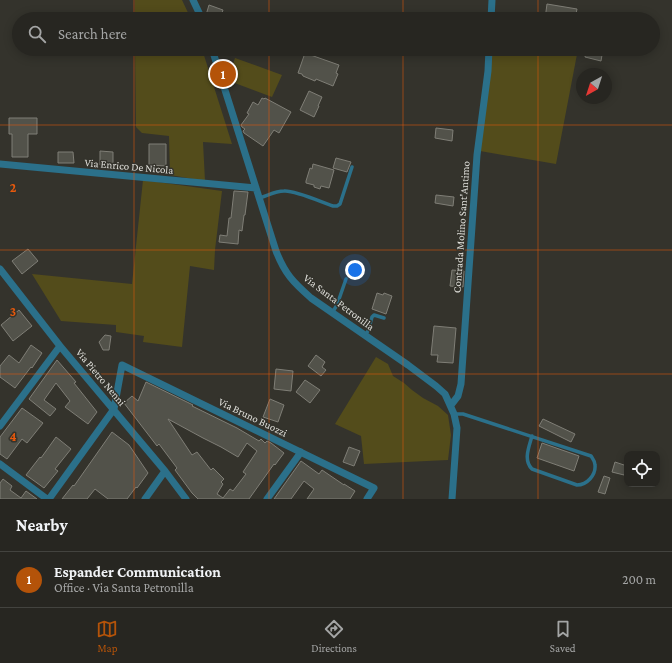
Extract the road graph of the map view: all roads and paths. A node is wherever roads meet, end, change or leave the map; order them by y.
1 (193, 0) edge
2 (492, 0) edge
3 (199, 12) edge
4 (491, 12) edge
5 (214, 56) edge
6 (489, 56) edge
7 (0, 164) edge
8 (352, 167) dead end
9 (256, 188) junction
10 (259, 198) junction
11 (0, 269) edge
12 (346, 279) dead end
13 (332, 313) junction
14 (384, 318) dead end
15 (365, 335) junction
16 (60, 346) junction
17 (451, 405) junction
18 (114, 409) junction
19 (454, 414) junction
20 (0, 426) edge
21 (532, 436) junction
22 (300, 452) junction
23 (0, 464) edge
24 (165, 471) junction
25 (48, 499) edge
26 (144, 499) edge
27 (186, 499) edge
28 (267, 499) edge
29 (367, 499) edge
30 (452, 499) edge

1 - 3 street
2 - 4 street
5 - 9 street, Via Santa Petronilla
6 - 17 street, Contrada Molino Sant'Antimo
7 - 9 street, Via Enrico De Nicola
8 - 10 lane
9 - 10 street, Via Santa Petronilla
10 - 13 street, Via Santa Petronilla
11 - 16 street, Via Pietro Nenni
12 - 13 lane
13 - 15 street, Via Santa Petronilla
14 - 15 lane
15 - 17 street, Via Santa Petronilla
16 - 18 street, Via Pietro Nenni
16 - 20 street
17 - 19 street, Via Santa Petronilla
18 - 22 street, Via Bruno Buozzi
18 - 24 street, Via Pietro Nenni
18 - 25 street
19 - 21 lane
19 - 30 street, Via Santa Petronilla
21 - 21 lane
22 - 28 street
22 - 29 street, Via Bruno Buozzi
23 - 25 street
24 - 26 street
24 - 27 street, Via Pietro Nenni

